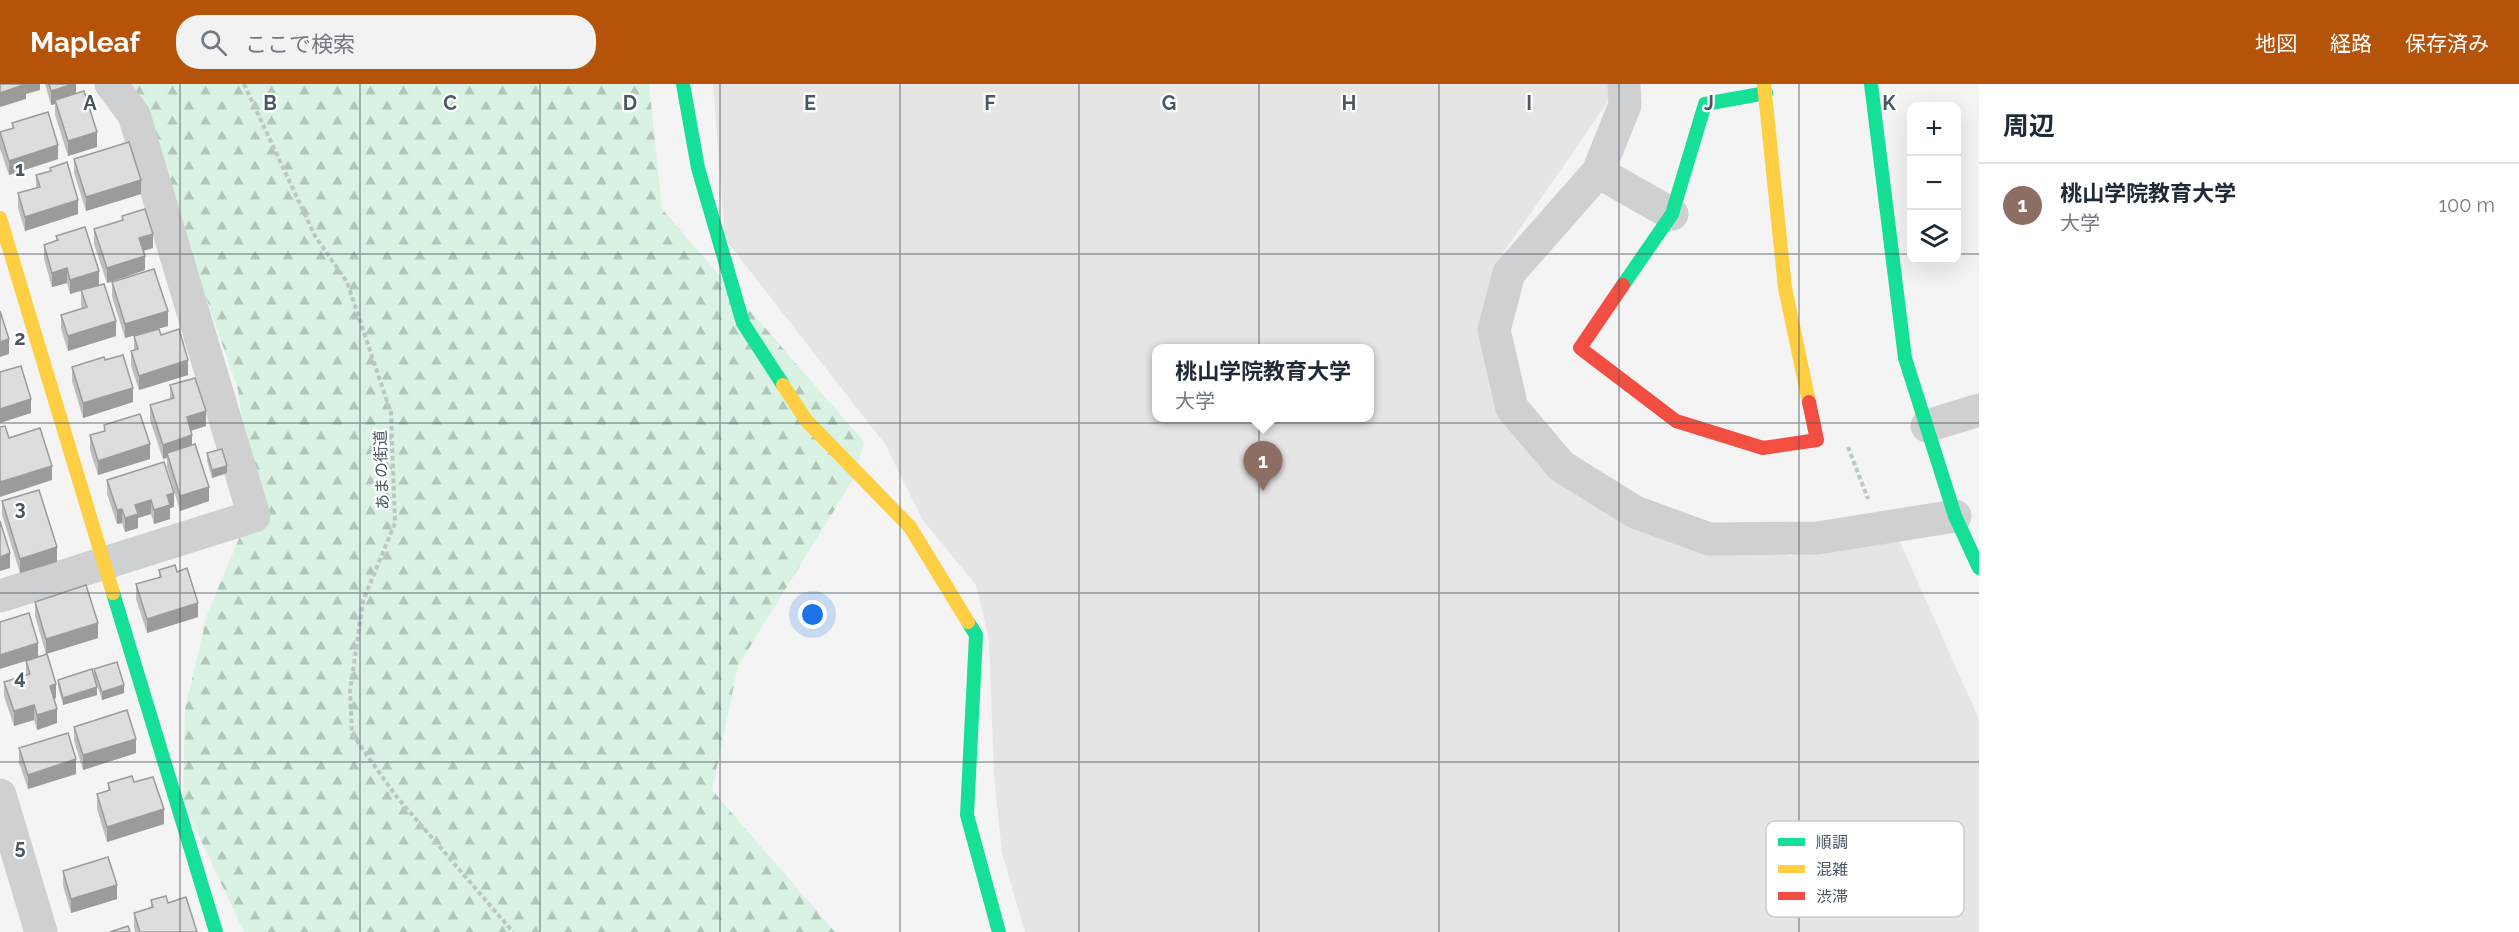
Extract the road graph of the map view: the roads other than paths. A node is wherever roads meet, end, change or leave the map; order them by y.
1 (111, 84) edge
2 (683, 84) edge
3 (1624, 84) edge
4 (1871, 84) edge
5 (1765, 88) edge
6 (1598, 172) junction
7 (1672, 214) junction
8 (0, 218) edge
9 (1979, 410) edge
10 (1927, 426) junction
11 (1955, 516) junction
12 (105, 563) junction
13 (1979, 568) edge
14 (0, 596) edge
15 (0, 795) edge
16 (42, 932) edge
17 (216, 932) edge
18 (999, 932) edge

1 - 12 street
2 - 18 street
3 - 6 street
4 - 10 street
5 - 7 street
5 - 7 street
6 - 7 street
6 - 11 street
8 - 12 street
9 - 10 street
10 - 11 street
11 - 13 street
12 - 14 street
12 - 17 street
15 - 16 street

